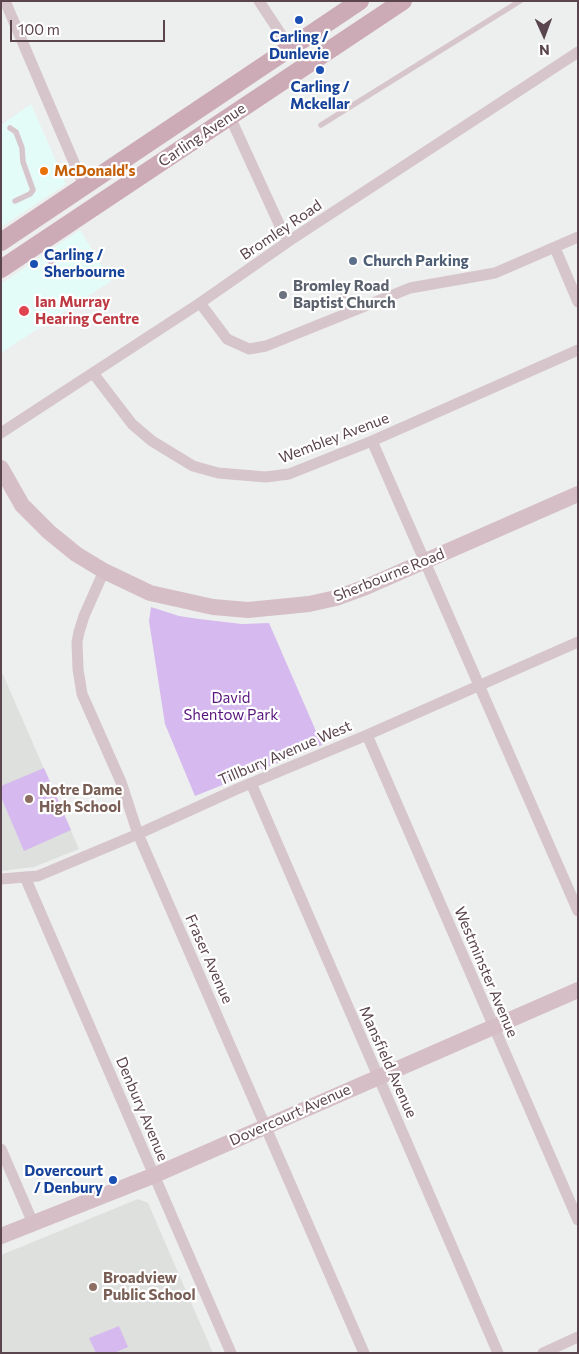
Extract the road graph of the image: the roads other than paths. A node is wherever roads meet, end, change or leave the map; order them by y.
1 (5, 1) edge
2 (259, 1) edge
3 (360, 1) edge
4 (402, 1) edge
5 (520, 1) edge
6 (290, 48) junction
7 (578, 52) edge
8 (230, 117) junction
9 (321, 125) dead end
10 (10, 128) dead end
11 (84, 186) junction
12 (15, 201) dead end
13 (578, 238) edge
14 (289, 241) junction
15 (1, 242) edge
16 (40, 244) junction
17 (554, 248) junction
18 (54, 268) dead end
19 (1, 269) edge
20 (340, 286) dead end
21 (578, 302) edge
22 (200, 303) junction
23 (349, 312) junction
24 (578, 350) edge
25 (93, 373) junction
26 (1, 434) edge
27 (372, 441) junction
28 (1, 468) edge
29 (578, 494) edge
30 (424, 561) junction
31 (104, 571) junction
32 (578, 642) edge
33 (479, 685) junction
34 (367, 735) junction
35 (251, 783) junction
36 (138, 834) junction
37 (25, 877) junction
38 (1, 879) edge
39 (578, 911) edge
40 (578, 990) edge
41 (494, 1028) junction
42 (378, 1077) junction
43 (265, 1126) junction
44 (1, 1149) edge
45 (154, 1175) junction
46 (578, 1220) edge
47 (33, 1223) junction
48 (1, 1236) edge
49 (578, 1337) edge
50 (232, 1353) edge
51 (364, 1353) edge
52 (498, 1353) edge
53 (543, 1353) edge

1 - 11 street
2 - 6 street
3 - 6 main road, Carling Avenue
4 - 8 main road, Carling Avenue
5 - 9 lane
6 - 11 main road, Carling Avenue
7 - 14 street, Bromley Road
8 - 14 street
8 - 16 main road, Carling Avenue
10 - 12 lane
11 - 15 main road, Carling Avenue
13 - 17 street
14 - 22 street, Bromley Road
16 - 18 lane
16 - 19 main road, Carling Avenue
17 - 21 street
17 - 23 street
20 - 23 lane
22 - 23 street
22 - 25 street, Bromley Road
24 - 27 street, Wembley Avenue
25 - 26 street, Bromley Road
25 - 27 street, Wembley Avenue
27 - 30 street
28 - 31 street, Sherbourne Road
29 - 30 street, Sherbourne Road
30 - 31 street, Sherbourne Road
30 - 33 street
31 - 36 street, Fraser Avenue
32 - 33 street, Tillbury Avenue West
33 - 34 street, Tillbury Avenue West
33 - 39 street
34 - 35 street, Tillbury Avenue West
34 - 41 street, Westminster Avenue
35 - 36 street, Tillbury Avenue West
35 - 42 street, Mansfield Avenue
36 - 37 street, Tillbury Avenue West
36 - 43 street, Fraser Avenue
37 - 38 street, Tillbury Avenue West
37 - 45 street, Denbury Avenue
40 - 41 street, Dovercourt Avenue
41 - 42 street, Dovercourt Avenue
41 - 46 street, Westminster Avenue
42 - 43 street, Dovercourt Avenue
42 - 52 street, Mansfield Avenue
43 - 45 street, Dovercourt Avenue
43 - 51 street, Fraser Avenue
44 - 47 street
45 - 47 street, Dovercourt Avenue
45 - 50 street, Denbury Avenue
47 - 48 street, Dovercourt Avenue
49 - 53 street

